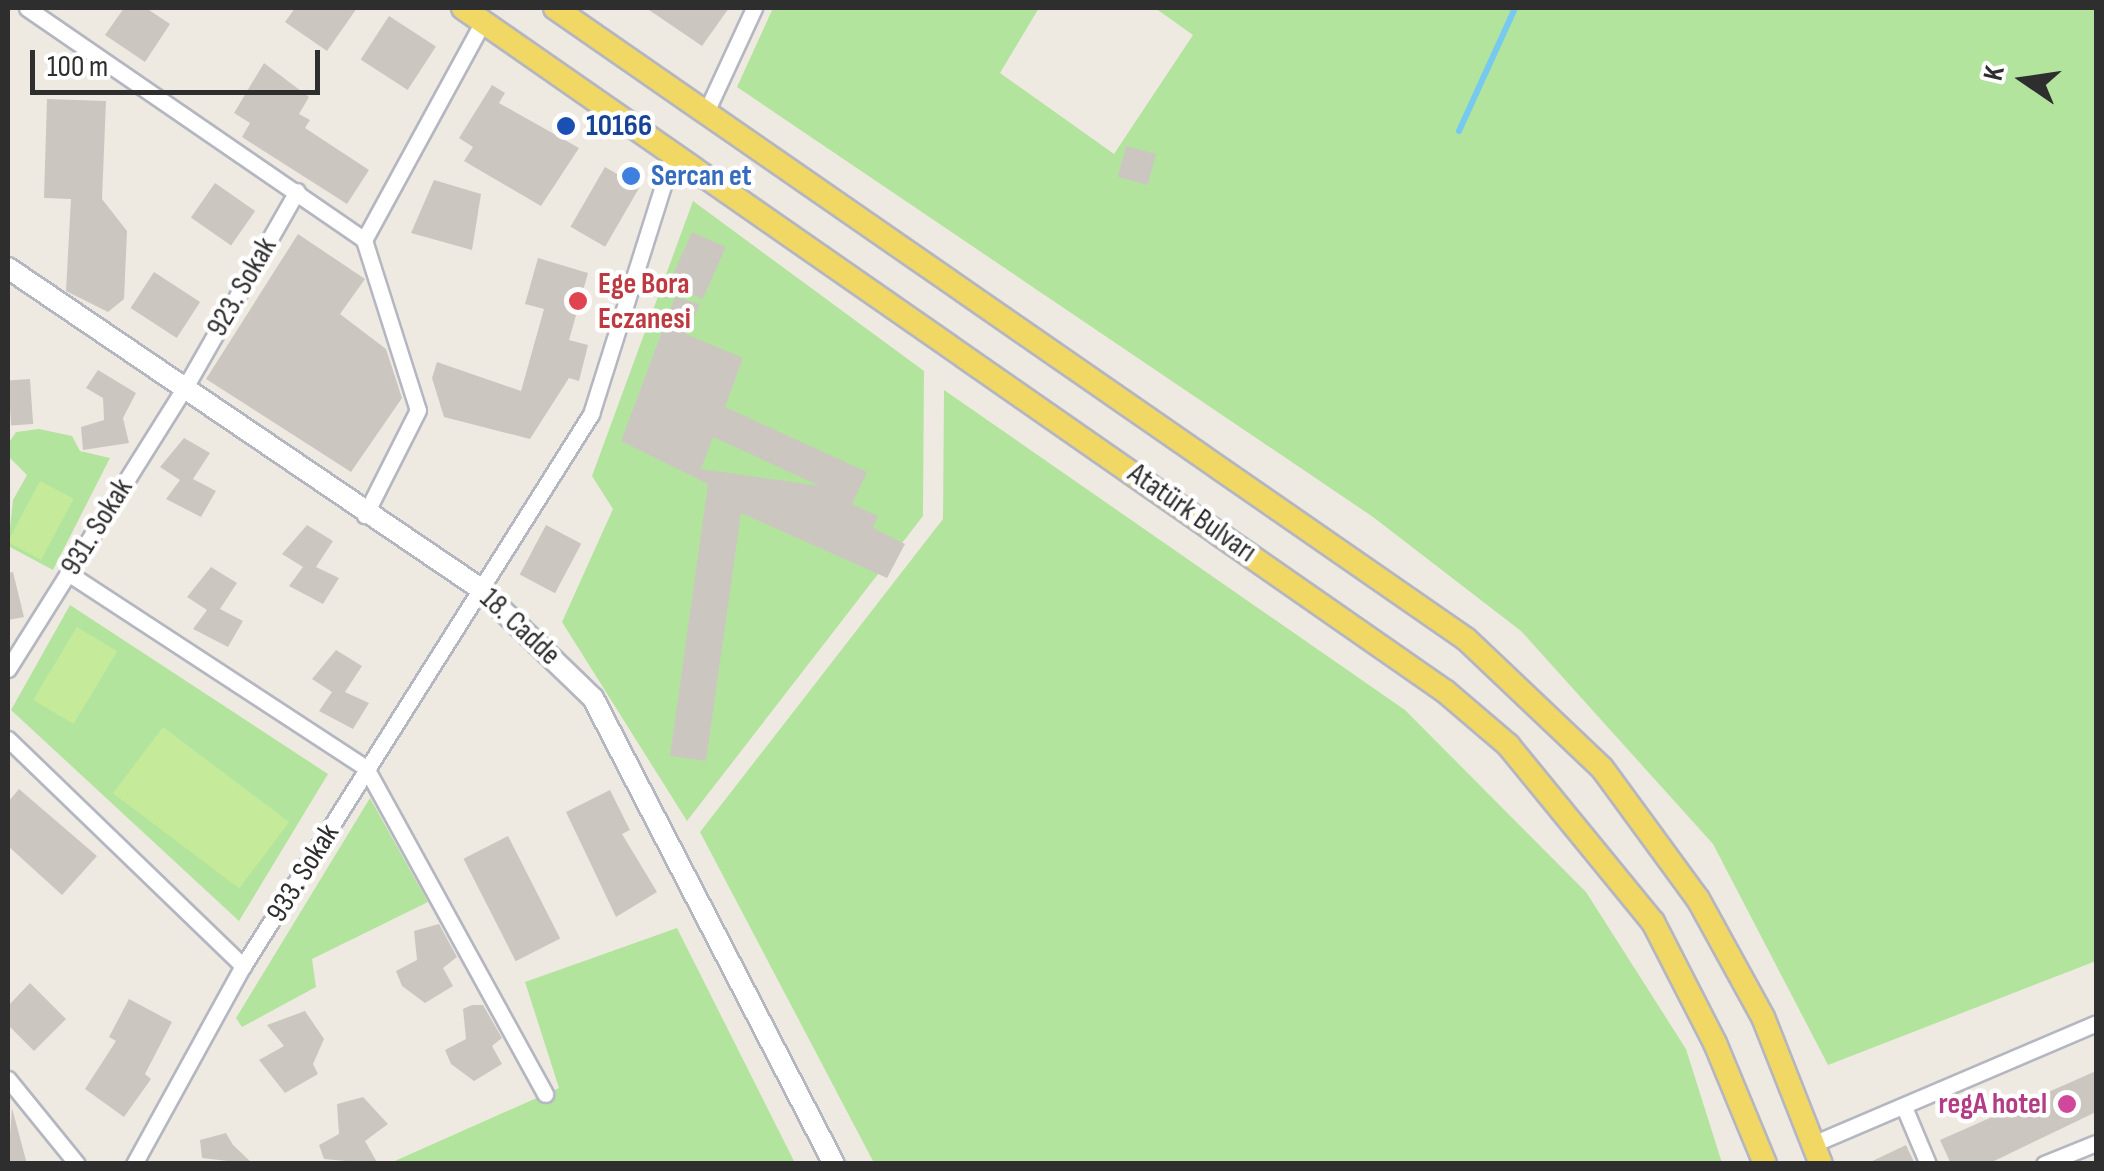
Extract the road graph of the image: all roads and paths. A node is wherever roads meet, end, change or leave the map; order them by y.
1 (27, 8) edge
2 (463, 8) edge
3 (556, 8) edge
4 (754, 8) edge
5 (483, 22) junction
6 (706, 112) junction
7 (673, 154) junction
8 (297, 191) junction
9 (364, 240) junction
10 (10, 274) edge
11 (187, 384) junction
12 (365, 516) junction
13 (68, 572) junction
14 (478, 586) junction
15 (8, 669) edge
16 (8, 739) edge
17 (366, 768) junction
18 (243, 966) junction
19 (2096, 1023) edge
20 (8, 1079) edge
21 (545, 1094) dead end
22 (1904, 1108) junction
23 (2096, 1142) edge
24 (1817, 1154) edge
25 (78, 1164) edge
26 (134, 1164) edge
27 (834, 1164) edge
28 (1764, 1164) edge
29 (1928, 1164) edge
30 (2044, 1164) edge

1 - 8 street
2 - 5 main road, Atatürk Bulvarı
3 - 6 main road, Atatürk Bulvarı
4 - 6 street
5 - 7 main road, Atatürk Bulvarı
5 - 9 street
6 - 24 main road, Atatürk Bulvarı
7 - 14 street, 933. Sokak
7 - 28 main road, Atatürk Bulvarı
8 - 9 street
8 - 11 street, 923. Sokak
9 - 12 street
10 - 11 street, 18. Cadde
11 - 12 street, 18. Cadde
11 - 13 street, 931. Sokak
12 - 14 street, 18. Cadde
13 - 15 street, 931. Sokak
13 - 17 street
14 - 17 street, 933. Sokak
14 - 27 street, 18. Cadde
16 - 18 street
17 - 18 street, 933. Sokak
17 - 21 street
18 - 26 street, 933. Sokak
19 - 22 street
20 - 25 street
22 - 24 street
22 - 29 street
23 - 30 street

